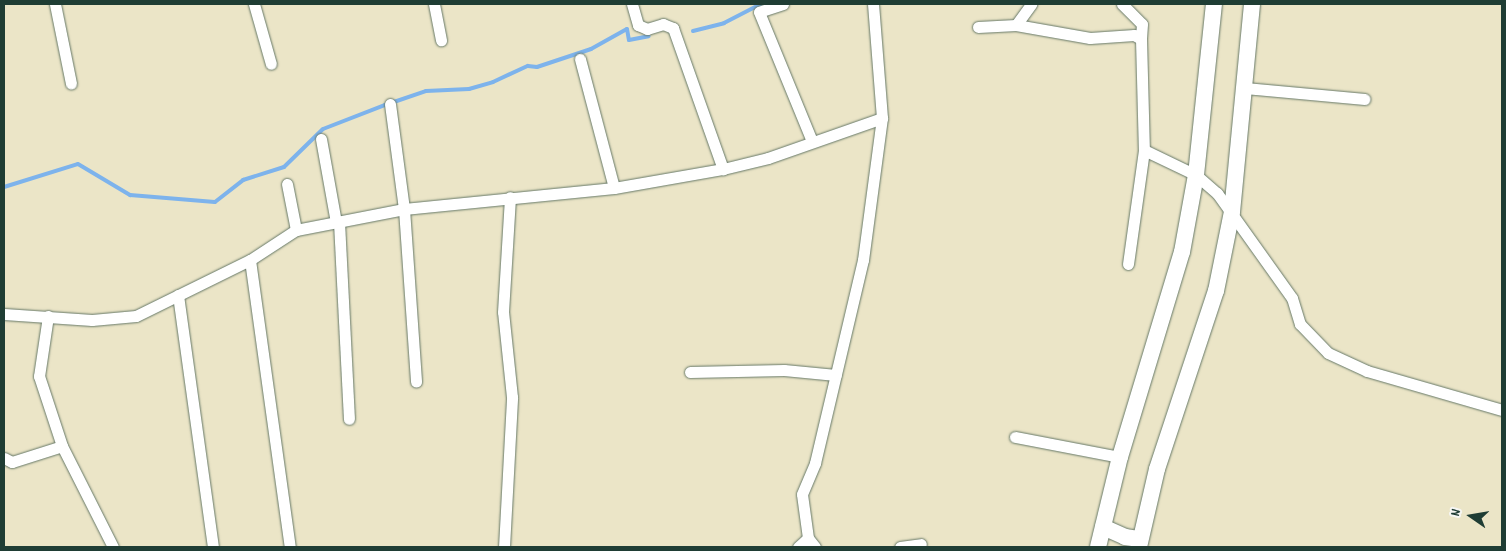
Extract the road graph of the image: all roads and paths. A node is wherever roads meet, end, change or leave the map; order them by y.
1 (55, 4) edge
2 (254, 4) edge
3 (434, 4) edge
4 (632, 4) edge
5 (783, 4) edge
6 (869, 4) edge
7 (874, 4) edge
8 (1031, 4) edge
9 (1122, 4) edge
10 (1214, 4) edge
11 (1252, 4) edge
12 (1016, 25) junction
13 (978, 27) dead end
14 (1141, 39) junction
15 (441, 40) dead end
16 (580, 59) dead end
17 (271, 64) dead end
18 (71, 84) dead end
19 (1244, 88) junction
20 (1364, 99) dead end
21 (390, 104) dead end
22 (882, 118) junction
23 (321, 139) dead end
24 (812, 141) junction
25 (1144, 150) junction
26 (723, 169) junction
27 (1196, 175) junction
28 (287, 184) dead end
29 (614, 188) junction
30 (510, 197) junction
31 (404, 209) junction
32 (1232, 212) junction
33 (337, 222) junction
34 (296, 230) junction
35 (250, 260) junction
36 (1128, 264) dead end
37 (178, 295) junction
38 (4, 314) edge
39 (48, 316) junction
40 (690, 372) dead end
41 (836, 375) junction
42 (416, 382) dead end
43 (1502, 410) edge
44 (349, 418) dead end
45 (1015, 437) dead end
46 (62, 446) junction
47 (1120, 457) junction
48 (4, 458) edge
49 (1103, 527) junction
50 (812, 542) edge
51 (1140, 543) edge
52 (920, 544) dead end
53 (113, 547) edge
54 (213, 547) edge
55 (290, 547) edge
56 (504, 547) edge
57 (798, 547) edge
58 (900, 547) edge
59 (1098, 547) edge

1 - 18 street
2 - 17 street
3 - 15 street
4 - 26 street
5 - 24 street
6 - 7 street
7 - 22 street
8 - 12 street
9 - 14 street
10 - 27 street
11 - 19 street
12 - 13 street
12 - 14 street
14 - 25 street
16 - 29 street
19 - 20 street
19 - 32 street
21 - 31 street
22 - 24 street
22 - 41 street
23 - 33 street
24 - 26 street
25 - 27 street
25 - 36 street
26 - 29 street
27 - 32 street
27 - 47 street
28 - 34 street
29 - 30 street
30 - 31 street
30 - 56 street
31 - 33 street
31 - 42 street
32 - 43 street
32 - 51 street
33 - 34 street
33 - 44 street
34 - 35 street
35 - 37 street
35 - 55 street
37 - 39 street
37 - 54 street
38 - 39 street
39 - 46 street
40 - 41 street
41 - 50 street
45 - 47 street
46 - 48 street
46 - 53 street
47 - 49 street
49 - 51 street
49 - 59 street
50 - 57 street
52 - 58 street

